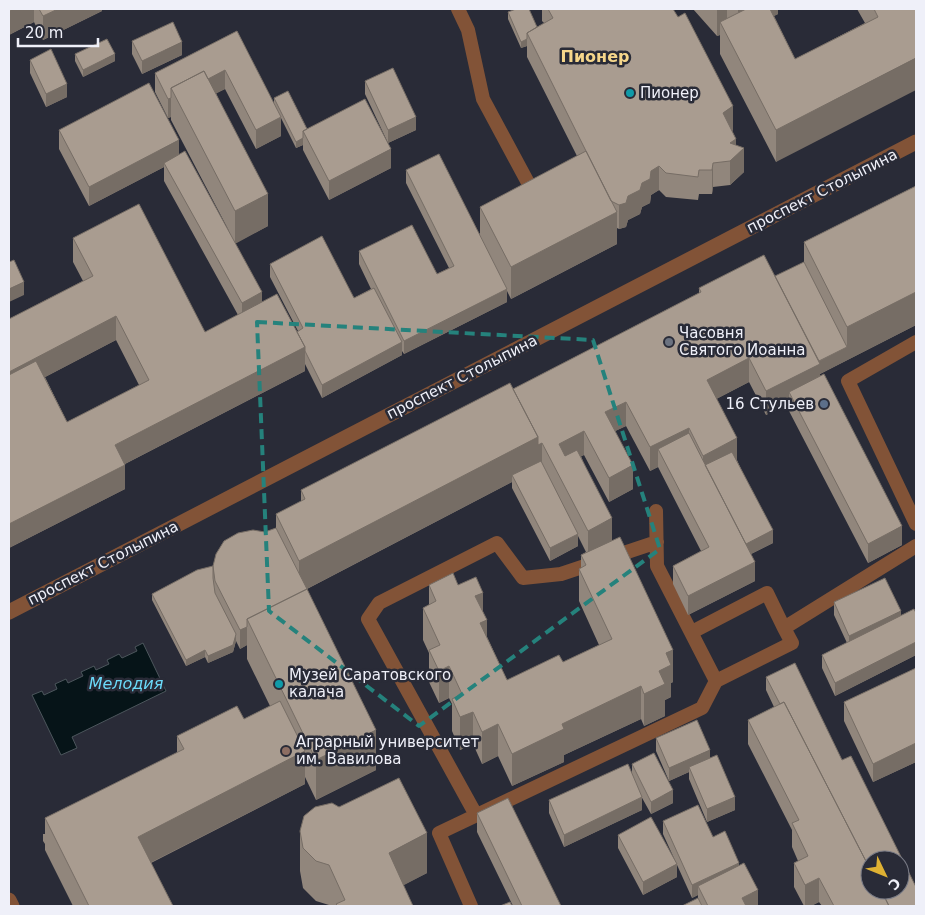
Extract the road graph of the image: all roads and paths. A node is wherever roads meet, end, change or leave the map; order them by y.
1 (458, 9) edge
2 (916, 142) edge
3 (533, 192) edge
4 (916, 342) edge
5 (656, 511) dead end
6 (916, 524) edge
7 (657, 542) junction
8 (916, 546) edge
9 (9, 612) edge
10 (784, 628) junction
11 (692, 632) dead end
12 (716, 680) junction
13 (476, 815) junction
14 (9, 900) edge
15 (12, 906) edge
16 (471, 906) edge

1 - 3 lane
2 - 9 street, проспект Столыпина
4 - 6 lane
5 - 7 lane
7 - 12 lane
7 - 13 lane
8 - 10 lane
10 - 11 lane
10 - 12 lane
12 - 13 lane
13 - 16 lane
14 - 15 street

